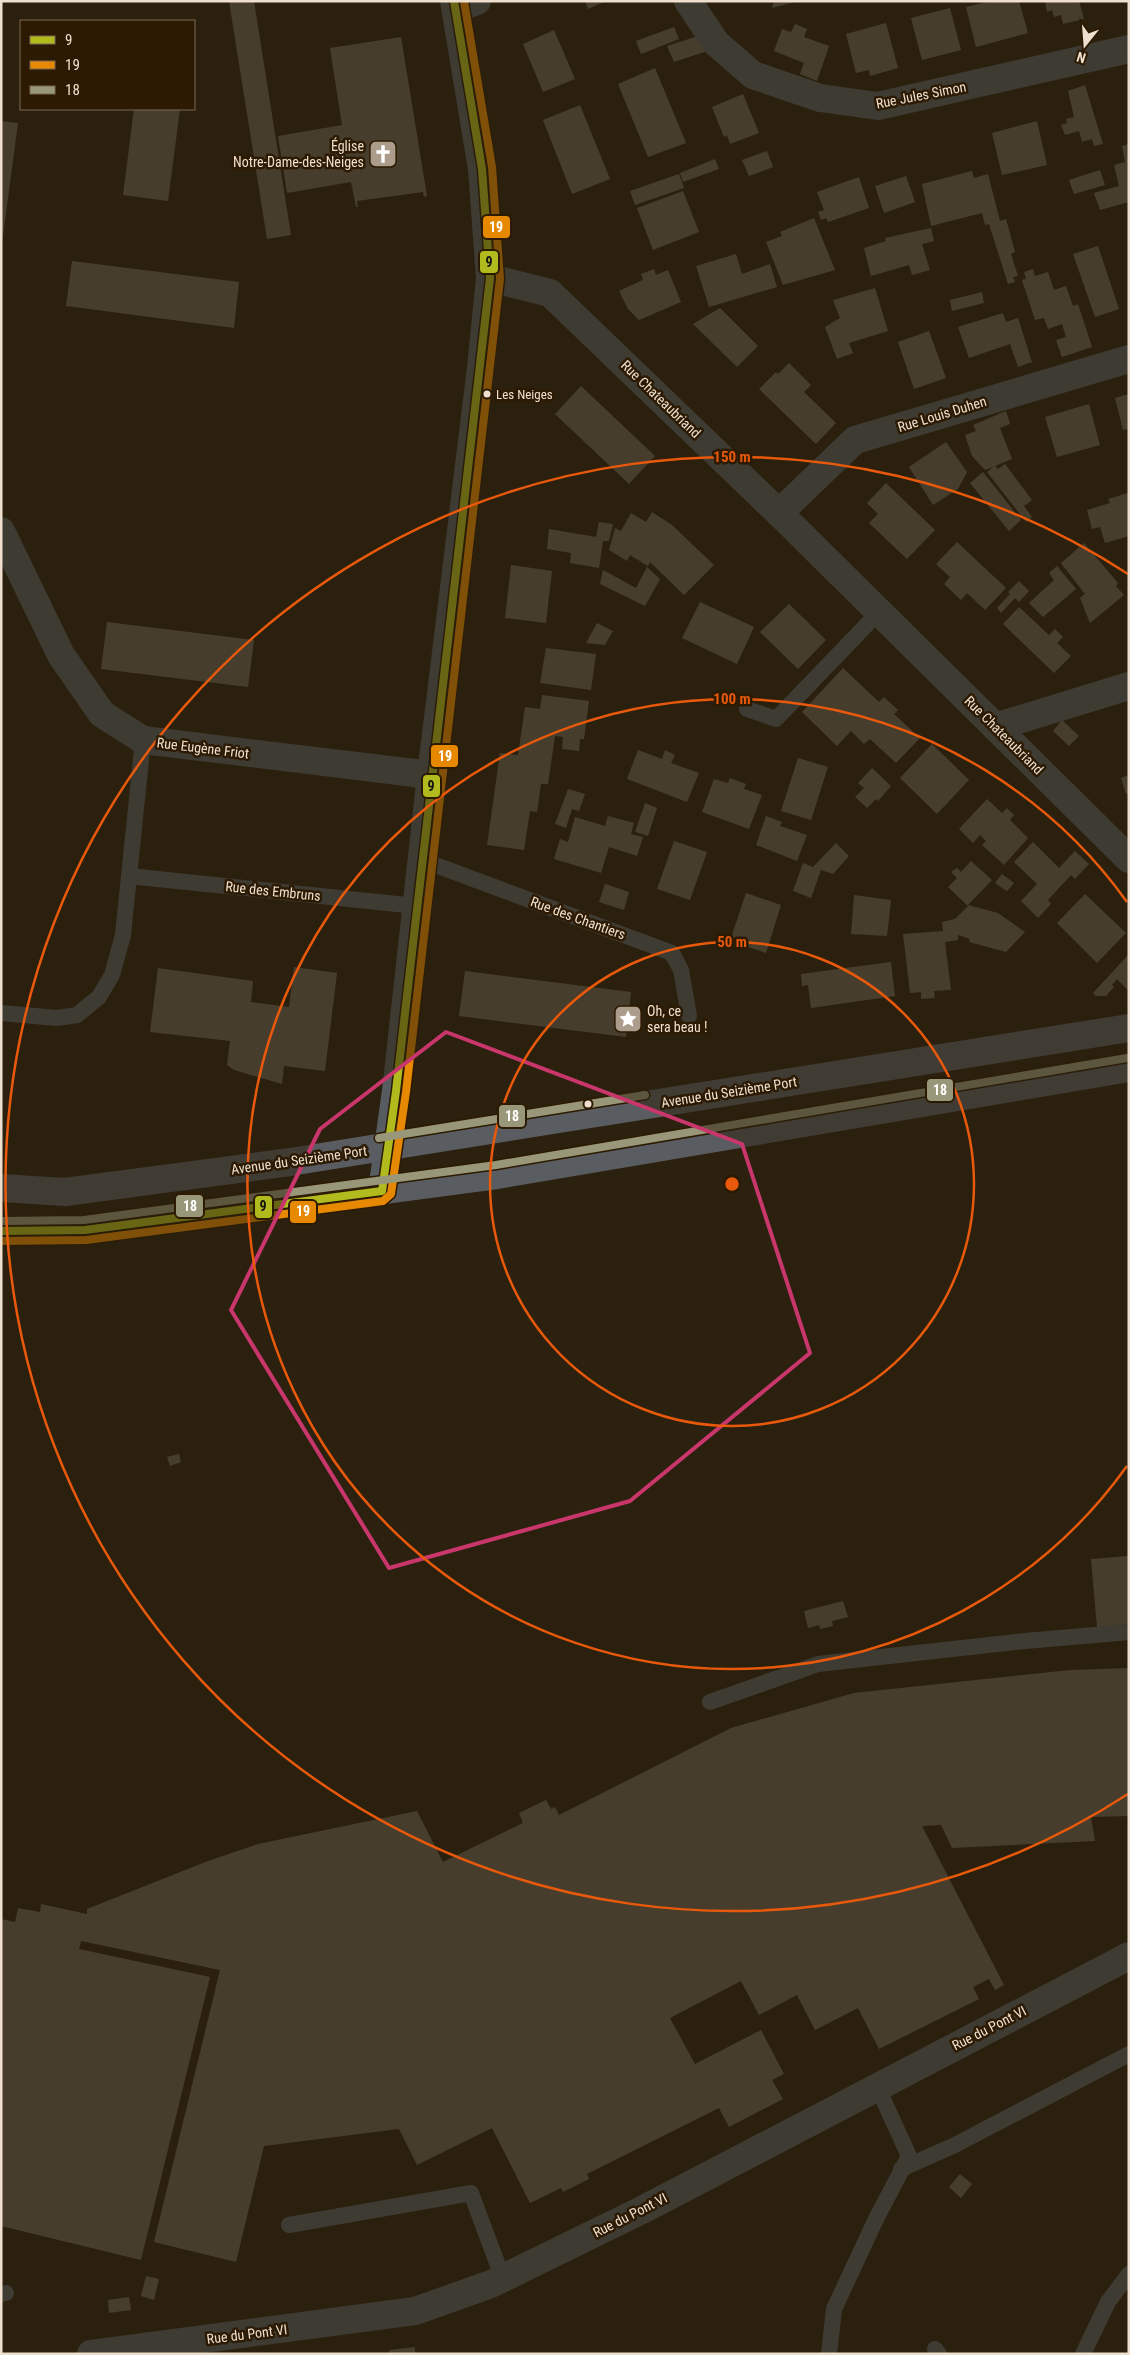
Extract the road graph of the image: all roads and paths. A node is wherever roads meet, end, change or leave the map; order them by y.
1 (688, 1) edge
2 (462, 4) edge
3 (1129, 49) edge
4 (490, 278) junction
5 (1129, 359) edge
6 (779, 513) junction
7 (1, 531) edge
8 (879, 612) junction
9 (1129, 686) edge
10 (747, 709) dead end
11 (995, 727) junction
12 (143, 740) junction
13 (431, 775) junction
14 (1129, 859) edge
15 (422, 860) junction
16 (129, 876) junction
17 (416, 906) junction
18 (1, 1013) edge
19 (689, 1016) dead end
20 (1129, 1028) edge
21 (1129, 1068) edge
22 (388, 1147) junction
23 (1, 1188) edge
24 (382, 1190) junction
25 (1, 1231) edge
26 (1129, 1632) edge
27 (710, 1702) dead end
28 (1129, 1956) edge
29 (1129, 2054) edge
30 (877, 2086) junction
31 (901, 2169) junction
32 (289, 2225) dead end
33 (1129, 2274) edge
34 (503, 2279) junction
35 (91, 2354) edge
36 (829, 2354) edge
37 (1083, 2354) edge

1 - 3 street, Rue Jules Simon
2 - 4 street
4 - 6 street, Rue Chateaubriand
4 - 13 street
5 - 6 street, Rue Louis Duhen
6 - 8 street, Rue Chateaubriand
7 - 12 street, Rue Eugène Friot
8 - 10 lane
8 - 11 street, Rue Chateaubriand
9 - 11 street
11 - 14 street, Rue Chateaubriand
12 - 13 street, Rue Eugène Friot
12 - 16 lane
13 - 15 street
15 - 17 street
15 - 19 lane, Rue des Chantiers
16 - 17 lane, Rue des Embruns
16 - 18 lane
17 - 22 street
20 - 22 main road, Avenue du Seizième Port
21 - 24 main road
22 - 23 main road, Avenue du Seizième Port
22 - 24 street
24 - 25 main road
26 - 27 lane
28 - 30 street, Rue du Pont VI
29 - 31 lane
30 - 31 lane
30 - 34 street, Rue du Pont VI
31 - 36 lane
32 - 34 lane
33 - 37 lane
34 - 35 street, Rue du Pont VI

